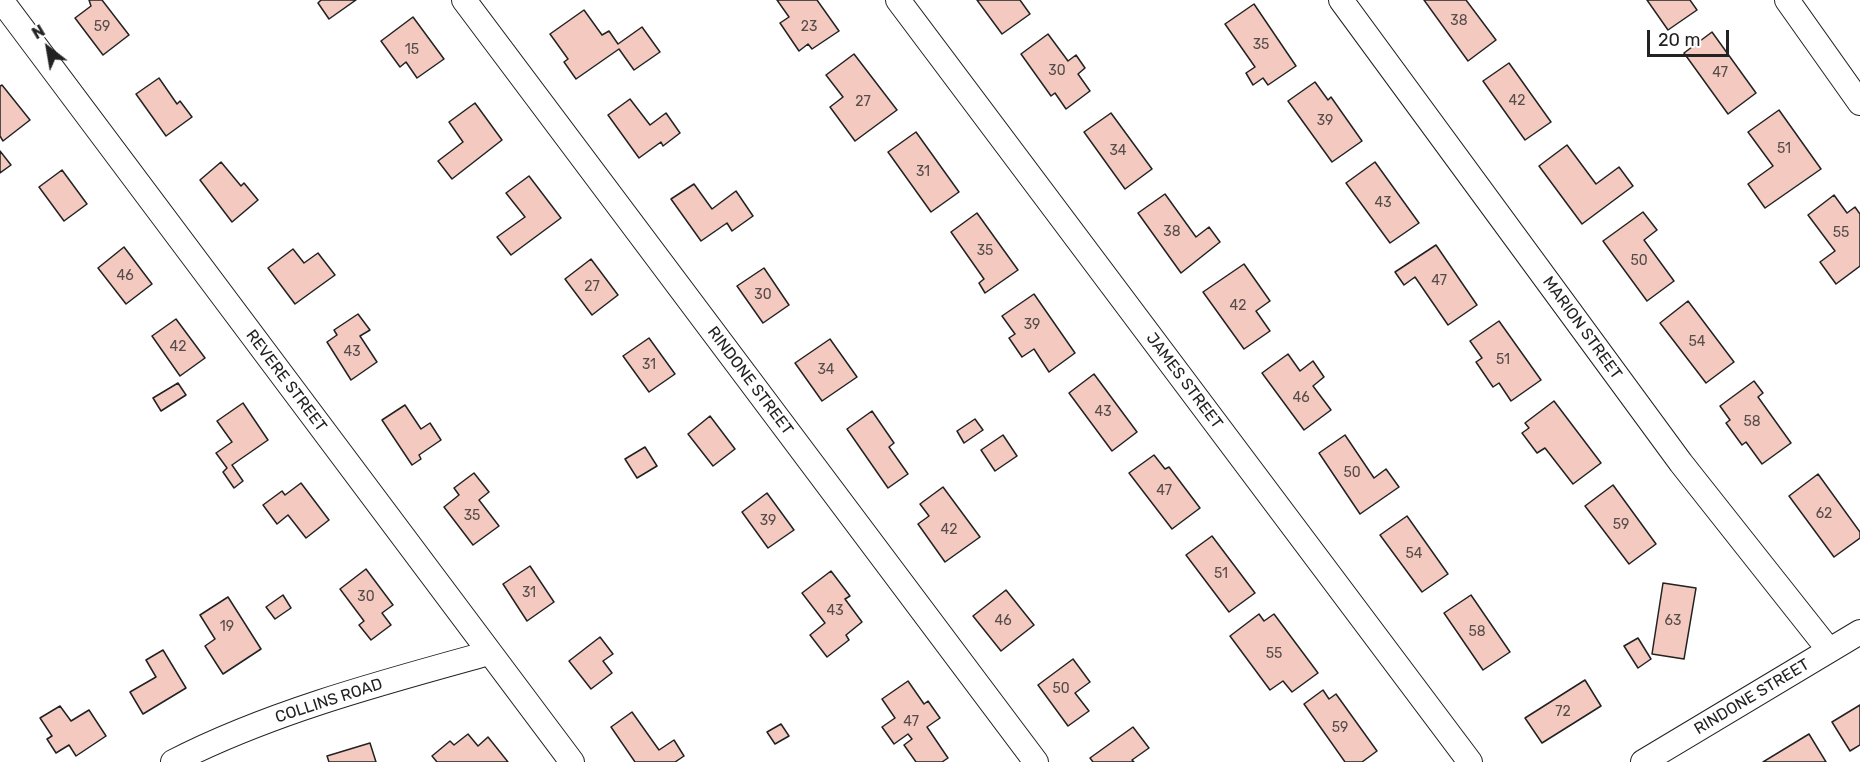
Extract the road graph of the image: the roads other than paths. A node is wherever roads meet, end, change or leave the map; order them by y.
1 (1, 0) edge
2 (464, 0) edge
3 (898, 0) edge
4 (1341, 0) edge
5 (1786, 0) edge
6 (1860, 103) edge
7 (1860, 632) edge
8 (1829, 650) junction
9 (489, 653) junction
10 (173, 762) edge
11 (572, 762) edge
12 (1036, 762) edge
13 (1470, 762) edge
14 (1643, 762) edge

1 - 9 street, REVERE STREET
2 - 12 street, RINDONE STREET
3 - 13 street, JAMES STREET
4 - 8 street, MARION STREET
5 - 6 street
7 - 8 street, RINDONE STREET
8 - 14 street, RINDONE STREET
9 - 10 street, COLLINS ROAD
9 - 11 street, REVERE STREET

